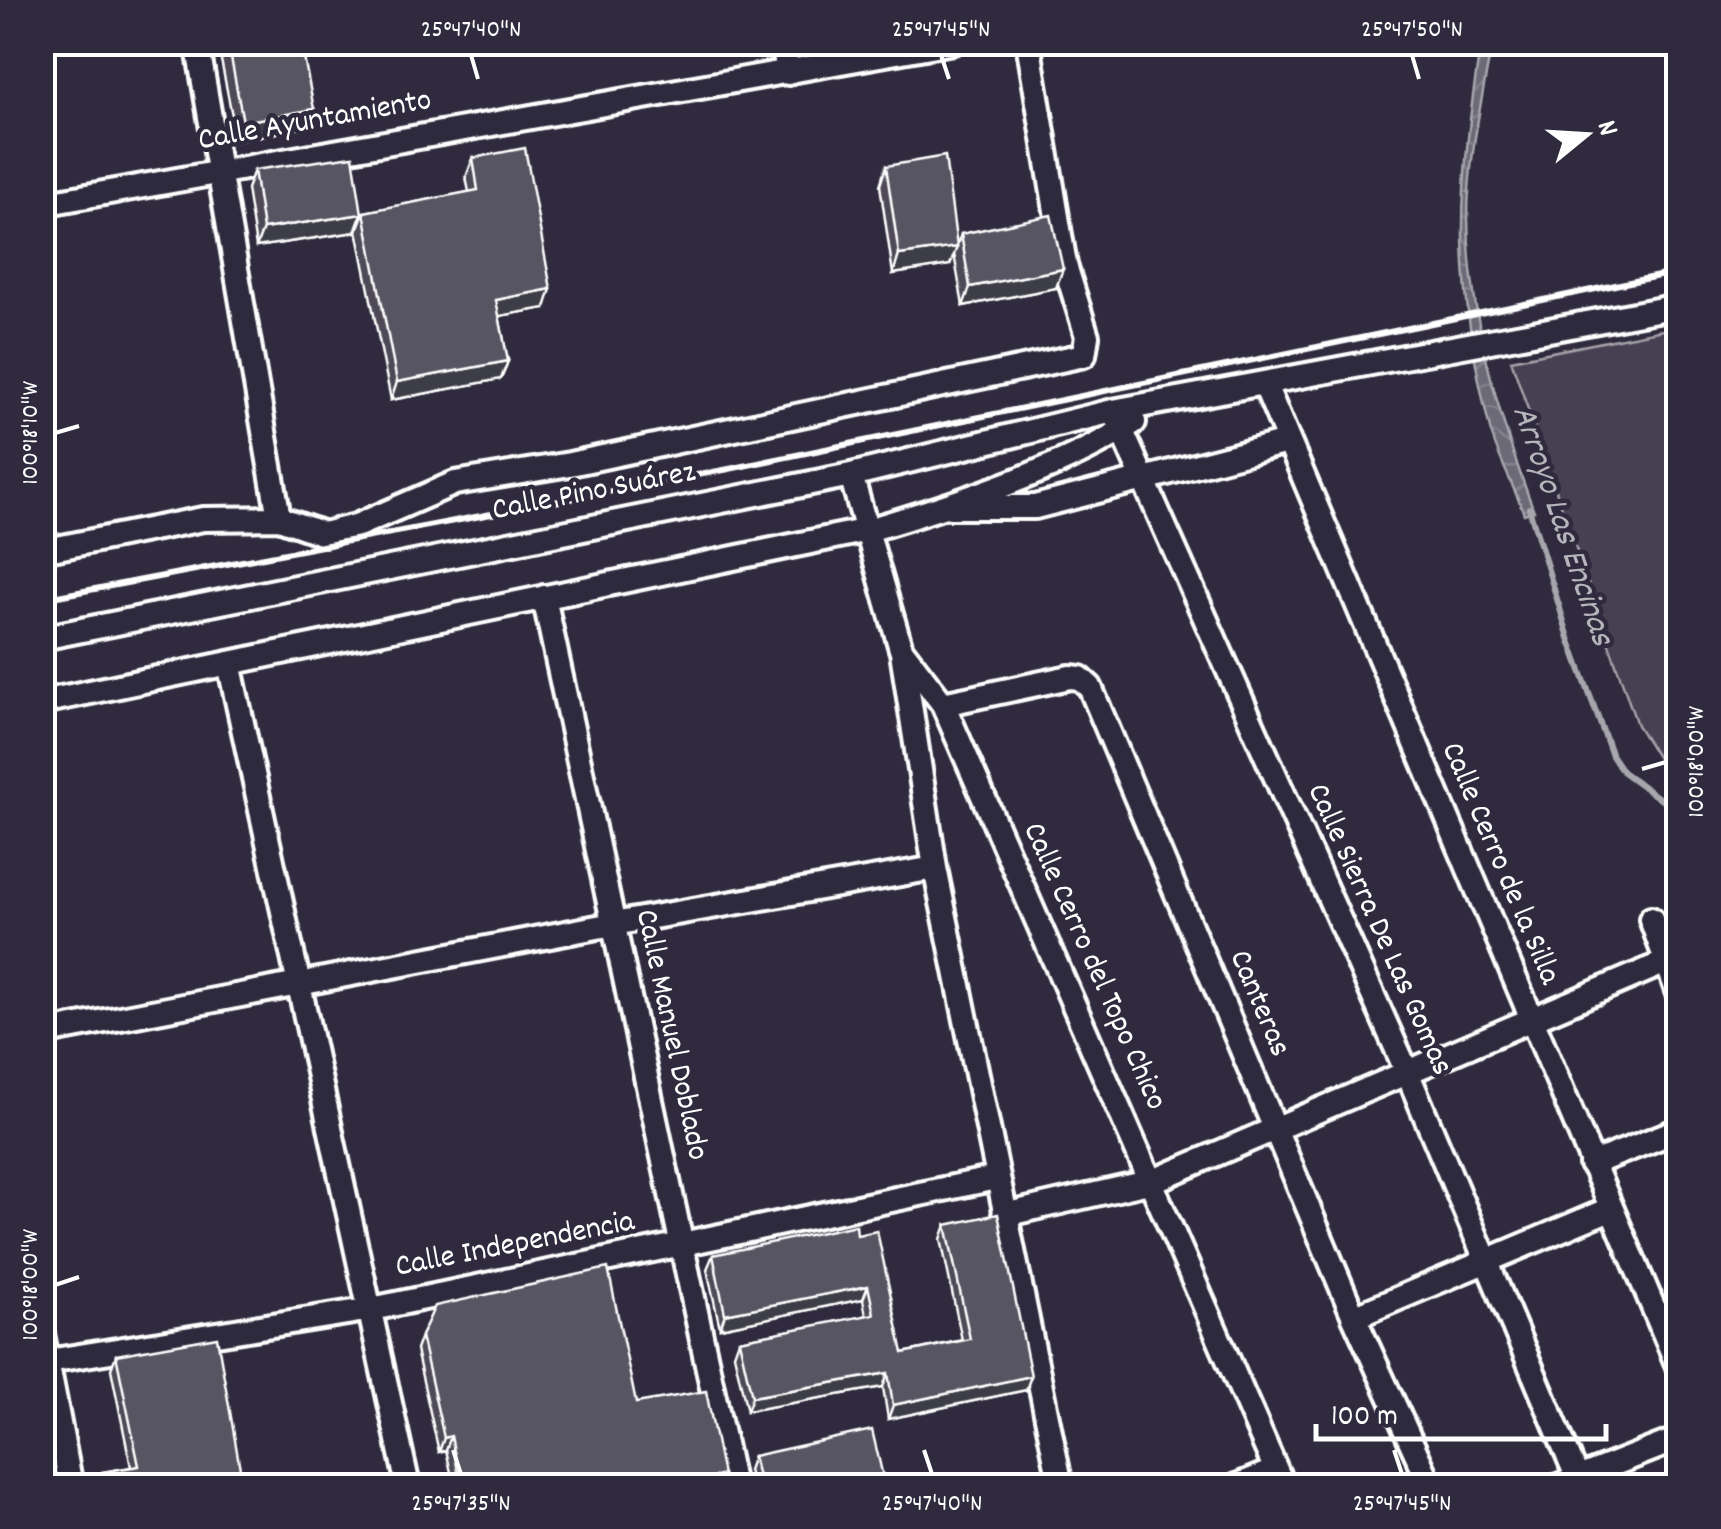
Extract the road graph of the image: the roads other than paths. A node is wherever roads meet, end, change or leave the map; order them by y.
1 (197, 42) edge
2 (783, 42) edge
3 (953, 42) edge
4 (1028, 42) edge
5 (788, 73) junction
6 (219, 171) junction
7 (42, 204) edge
8 (1678, 306) edge
9 (1265, 385) junction
10 (1118, 421) junction
11 (1286, 442) junction
12 (851, 474) junction
13 (1148, 481) junction
14 (946, 507) junction
15 (280, 518) junction
16 (868, 530) junction
17 (42, 551) edge
18 (544, 597) junction
19 (42, 638) edge
20 (901, 649) junction
21 (229, 663) junction
22 (42, 702) edge
23 (943, 704) junction
24 (935, 868) junction
25 (1651, 919) dead end
26 (613, 924) junction
27 (1666, 962) junction
28 (299, 985) junction
29 (1678, 993) edge
30 (1529, 1019) junction
31 (42, 1033) edge
32 (1407, 1072) junction
33 (1276, 1129) junction
34 (1678, 1130) edge
35 (1591, 1164) junction
36 (996, 1178) junction
37 (1153, 1181) junction
38 (1610, 1208) junction
39 (1004, 1215) junction
40 (681, 1246) junction
41 (1484, 1263) junction
42 (372, 1308) junction
43 (1354, 1317) junction
44 (42, 1334) edge
45 (46, 1361) edge
46 (1678, 1366) edge
47 (1678, 1439) edge
48 (1617, 1475) edge
49 (1280, 1478) edge
50 (1568, 1483) edge
51 (72, 1486) edge
52 (408, 1486) edge
53 (733, 1486) edge
54 (1062, 1486) edge
55 (1237, 1486) edge
56 (1431, 1486) edge

1 - 6 street
2 - 5 street
3 - 5 street, Calle Ayuntamiento
4 - 15 street
5 - 6 street, Calle Ayuntamiento
6 - 7 street, Calle Ayuntamiento
6 - 15 street
8 - 9 street, Calle Pino Suárez
9 - 10 street, Calle Pino Suárez
9 - 11 street, Calle Cerro de la Silla
10 - 12 street, Calle Pino Suárez
10 - 13 street, Calle Sierra De Las Gomas
10 - 14 street, Calle Pino Suárez
11 - 13 street, Calle Pino Suárez
11 - 30 street, Calle Cerro de la Silla
12 - 16 street, Calle Cerro del Topo Chico
12 - 19 street, Calle Pino Suárez
13 - 14 street, Calle Pino Suárez
13 - 32 street, Calle Sierra De Las Gomas
14 - 16 street, Calle Pino Suárez
15 - 17 street
16 - 18 street, Calle Pino Suárez
16 - 20 street, Calle Cerro del Topo Chico
18 - 21 street, Calle Pino Suárez
18 - 26 street, Calle Manuel Doblado
20 - 23 street, Calle Cerro del Topo Chico
20 - 24 street
21 - 22 street, Calle Pino Suárez
21 - 28 street
23 - 33 street, Canteras
23 - 37 street, Calle Cerro del Topo Chico
24 - 26 street
24 - 36 street
25 - 27 street
26 - 28 street
26 - 40 street, Calle Manuel Doblado
27 - 29 street
27 - 30 street
28 - 31 street
28 - 42 street
30 - 32 street
30 - 35 street, Calle Cerro de la Silla
32 - 33 street
32 - 41 street, Calle Sierra De Las Gomas
33 - 37 street
33 - 43 street, Canteras
34 - 35 street
35 - 38 street, Calle Cerro de la Silla
36 - 39 street
36 - 40 street, Calle Independencia
37 - 39 street
37 - 49 street, Calle Cerro del Topo Chico
38 - 41 street
38 - 46 street, Calle Cerro de la Silla
39 - 54 street
40 - 42 street, Calle Independencia
40 - 53 street, Calle Manuel Doblado
41 - 43 street
41 - 50 street, Calle Sierra De Las Gomas
42 - 45 street, Calle Independencia
42 - 52 street
43 - 56 street, Canteras
44 - 45 street
45 - 51 street
47 - 48 street
48 - 50 street
49 - 55 street

